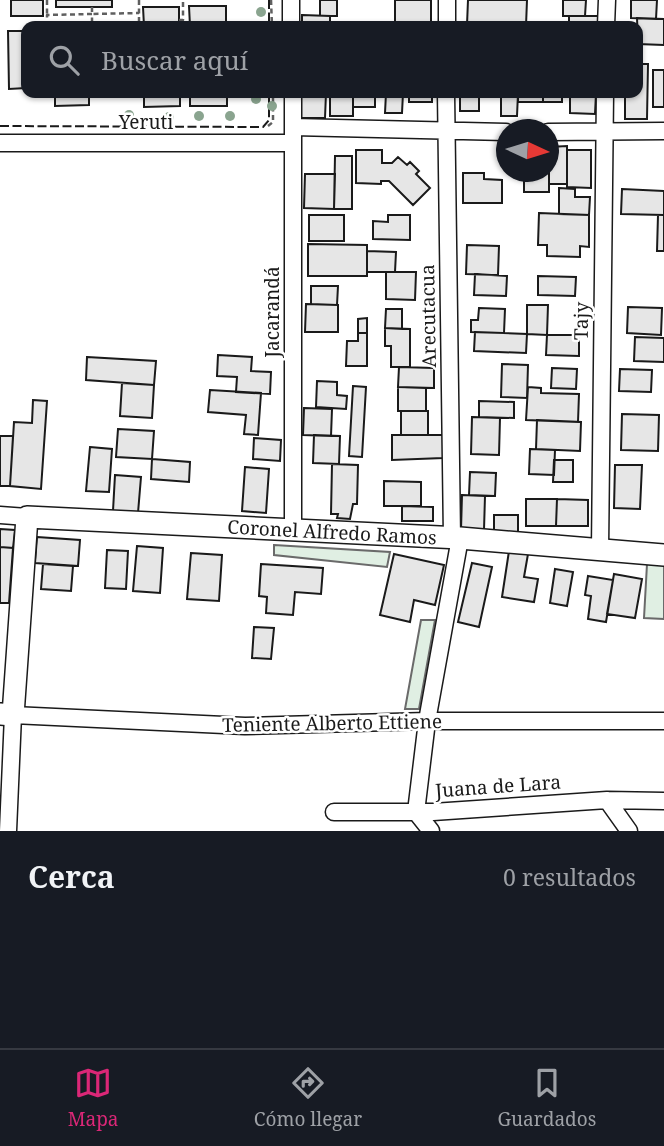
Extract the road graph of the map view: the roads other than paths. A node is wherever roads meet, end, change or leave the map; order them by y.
1 (291, 0) edge
2 (447, 0) edge
3 (607, 0) edge
4 (291, 21) edge
5 (447, 21) edge
6 (606, 21) edge
7 (293, 98) edge
8 (446, 98) edge
9 (606, 98) edge
10 (446, 131) junction
11 (664, 131) edge
12 (496, 132) edge
13 (559, 132) edge
14 (605, 133) junction
15 (293, 135) junction
16 (0, 142) edge
17 (0, 516) edge
18 (27, 517) junction
19 (293, 531) junction
20 (456, 538) junction
21 (600, 550) junction
22 (664, 555) edge
23 (6, 715) edge
24 (427, 721) junction
25 (664, 721) edge
26 (607, 800) junction
27 (664, 801) edge
28 (334, 812) dead end
29 (416, 812) junction
30 (8, 831) edge
31 (431, 831) edge
32 (629, 831) edge

1 - 4 street
2 - 5 street
3 - 6 street
7 - 15 street, Jacarandá
8 - 10 street, Arecutacua
9 - 14 street, Tajy
10 - 12 street, Yeruti
10 - 15 street, Yeruti
10 - 20 street, Arecutacua
11 - 14 street
13 - 14 street
14 - 21 street, Tajy
15 - 16 street, Yeruti
15 - 19 street, Jacarandá
17 - 18 street, Coronel Alfredo Ramos
18 - 19 main road, Coronel Alfredo Ramos
18 - 23 main road
19 - 20 main road, Coronel Alfredo Ramos
20 - 21 main road, Coronel Alfredo Ramos
20 - 24 street, Arecutacua
21 - 22 main road, Coronel Alfredo Ramos
23 - 24 street, Teniente Alberto Ettiene
23 - 30 street
24 - 25 street, Teniente Alberto Ettiene
24 - 29 street, Arecutacua
26 - 27 street, Juana de Lara
26 - 29 street, Juana de Lara
26 - 32 street
28 - 29 street, Juana de Lara
29 - 31 street

